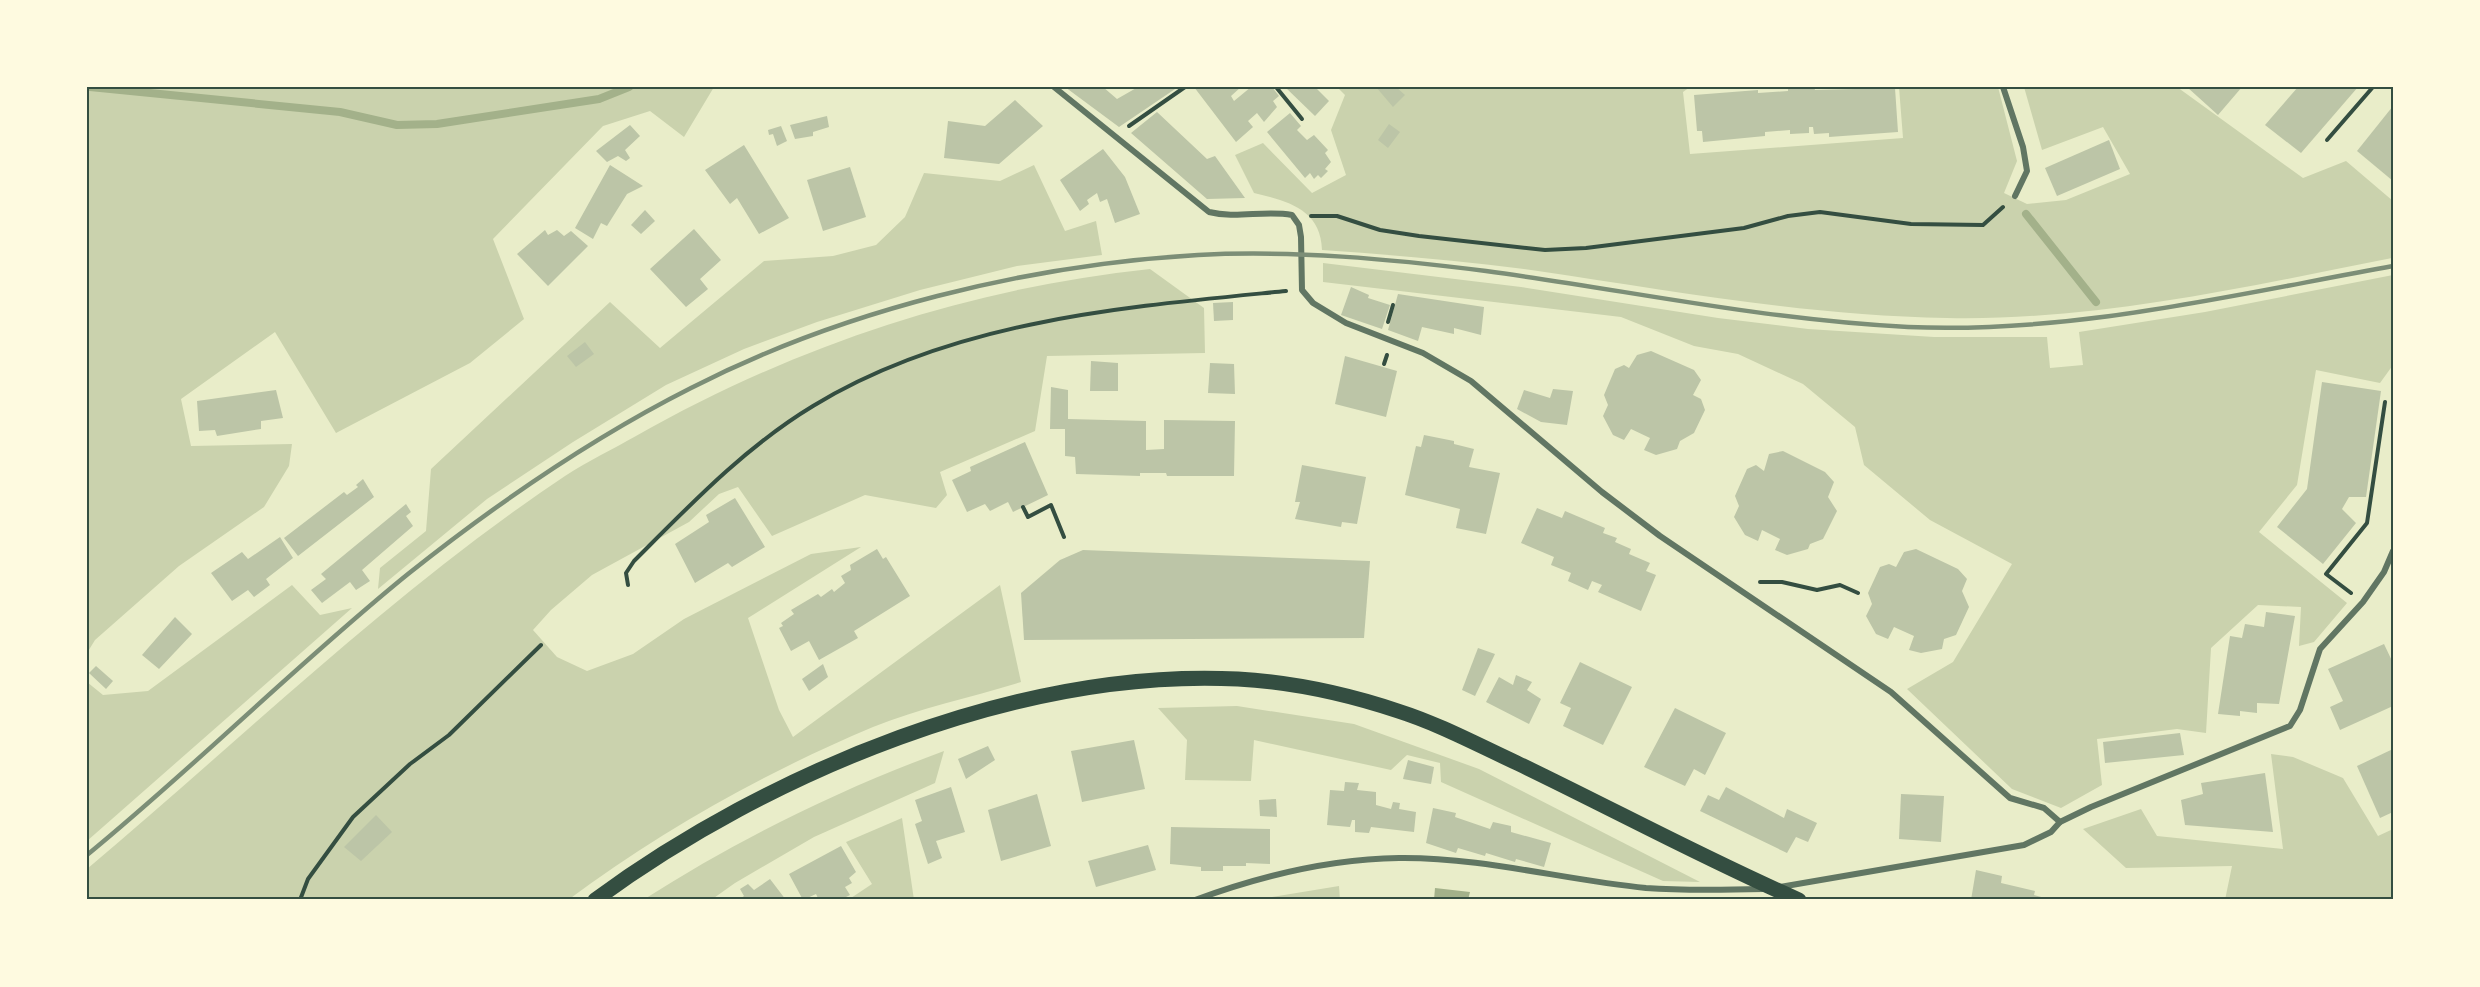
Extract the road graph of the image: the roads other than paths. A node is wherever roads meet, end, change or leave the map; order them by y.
1 (1053, 87) edge
2 (2003, 87) edge
3 (2015, 196) road end
4 (2393, 551) edge
5 (2060, 822) junction
6 (1772, 888) junction
7 (595, 900) edge
8 (1195, 900) edge
9 (1799, 900) edge

1 - 5 street
2 - 3 street
4 - 5 street
5 - 6 street
6 - 7 main road
6 - 8 street
6 - 9 main road

